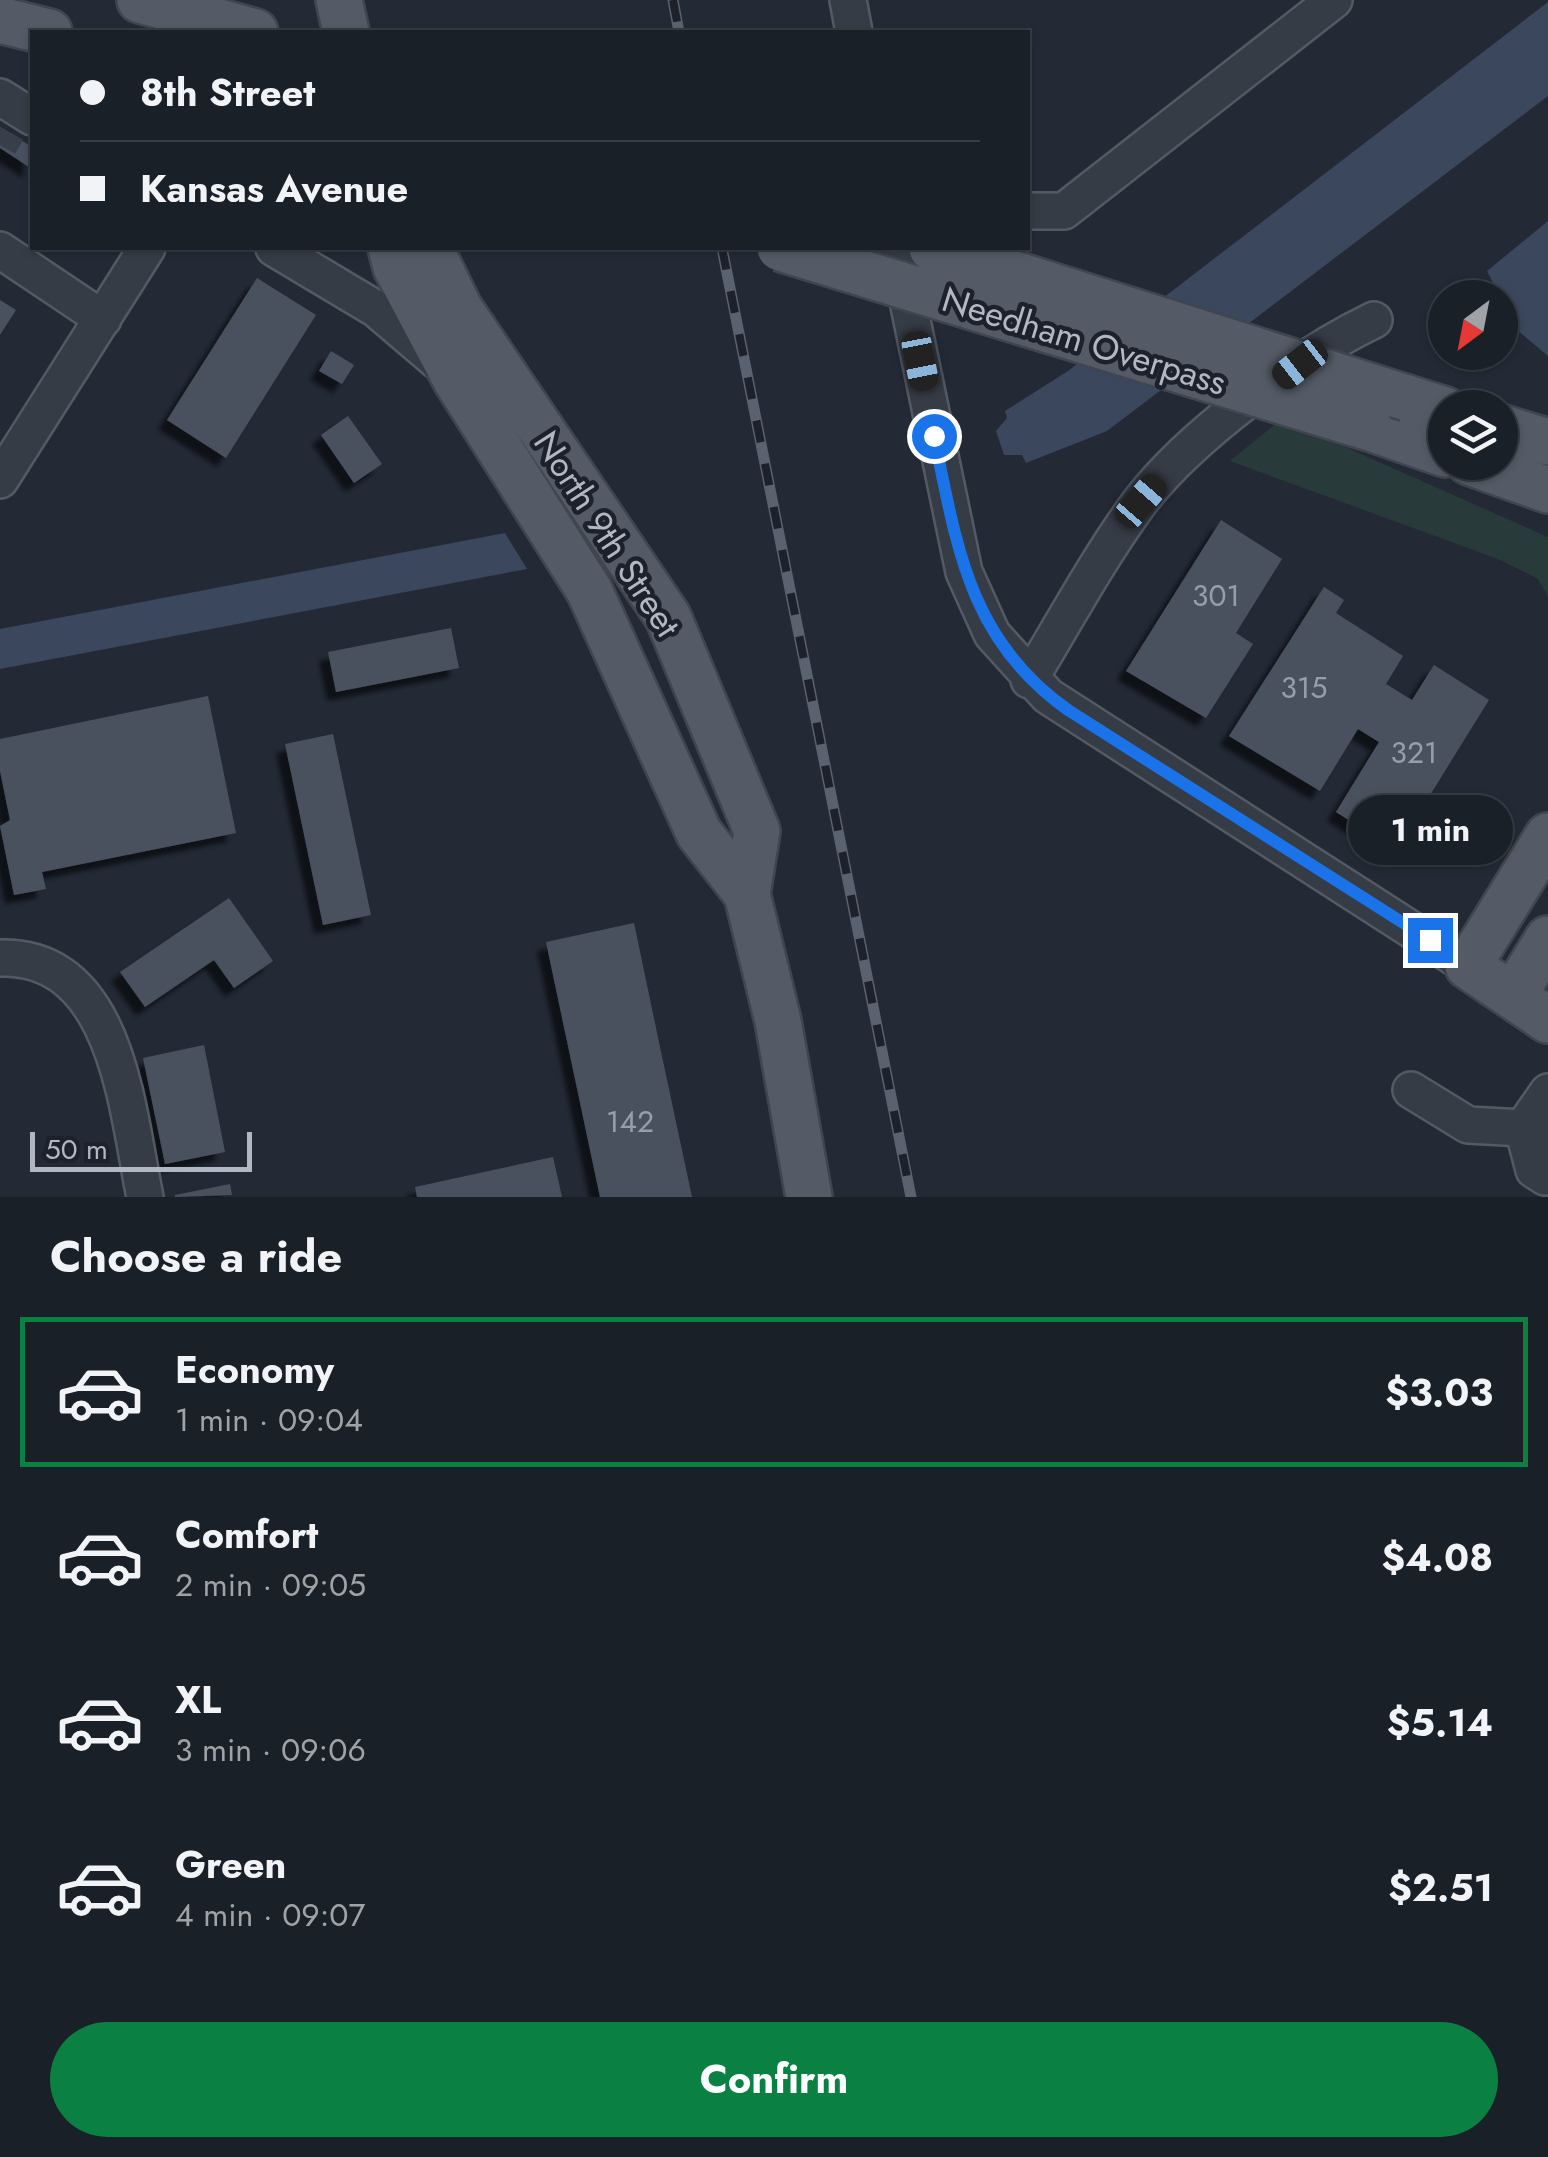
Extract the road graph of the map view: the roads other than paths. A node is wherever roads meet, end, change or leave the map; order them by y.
1 (140, 0) edge
2 (339, 0) edge
3 (848, 0) edge
4 (1334, 0) edge
5 (0, 20) edge
6 (40, 30) edge
7 (245, 30) edge
8 (346, 30) edge
9 (854, 30) edge
10 (1030, 211) edge
11 (146, 250) edge
12 (277, 250) edge
13 (392, 250) edge
14 (431, 250) edge
15 (787, 250) edge
16 (897, 250) edge
17 (938, 250) edge
18 (23, 255) edge
19 (103, 319) junction
20 (1374, 320) dead end
21 (456, 380) junction
22 (1426, 404) edge
23 (1518, 433) edge
24 (1548, 442) edge
25 (1428, 448) edge
26 (0, 480) edge
27 (1530, 484) edge
28 (1548, 516) edge
29 (1029, 680) junction
30 (1548, 836) edge
31 (747, 894) junction
32 (1548, 939) edge
33 (0, 958) edge
34 (1468, 966) junction
35 (1531, 1008) edge
36 (1410, 1090) dead end
37 (1548, 1092) edge
38 (1539, 1150) edge
39 (145, 1197) edge
40 (809, 1197) edge

1 - 7 main road
2 - 8 main road
3 - 9 street
4 - 10 street
5 - 6 main road
11 - 19 street
12 - 21 street
13 - 21 main road, North 9th Street
14 - 31 main road, North 9th Street
15 - 25 main road, Needham Overpass, bridge
16 - 29 street
17 - 22 main road, Needham Overpass, bridge
18 - 19 street
19 - 26 street
20 - 29 street
21 - 31 main road, North 9th Street
23 - 24 main road
27 - 28 main road
29 - 34 street
30 - 34 main road
31 - 40 main road, North 9th Street
32 - 35 main road
33 - 39 street
34 - 35 main road
36 - 38 street
37 - 38 street

